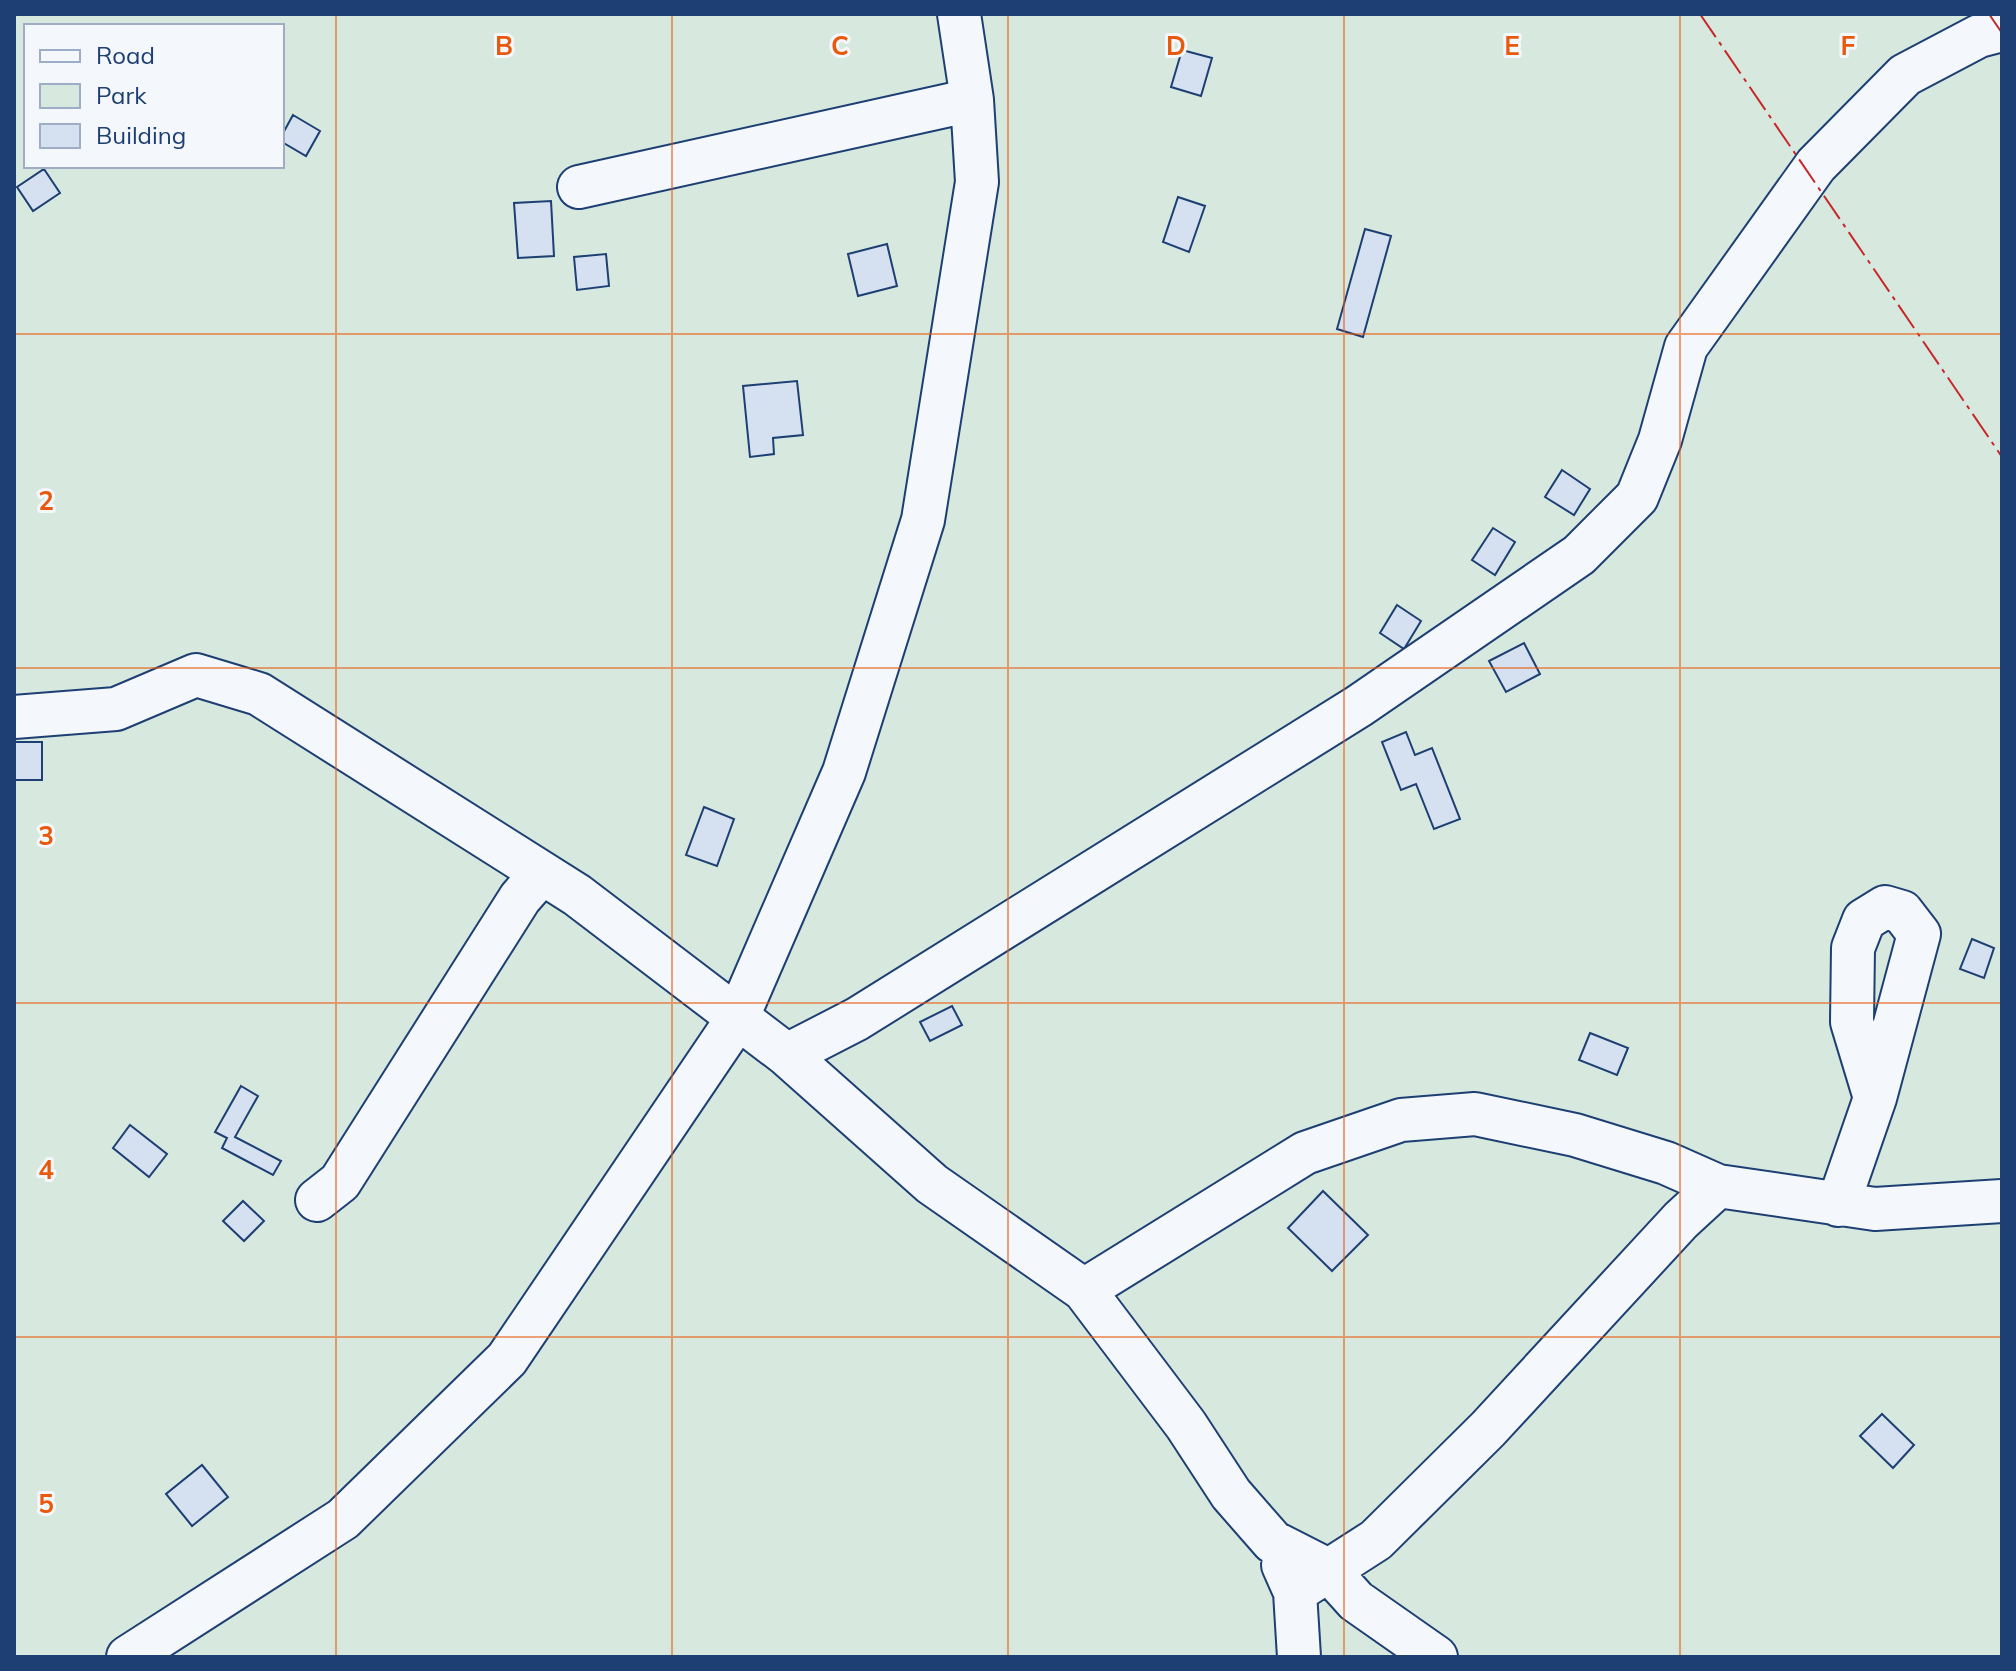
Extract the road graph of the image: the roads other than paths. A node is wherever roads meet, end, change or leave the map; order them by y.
1 (959, 14) edge
2 (2002, 30) edge
3 (972, 100) junction
4 (579, 187) dead end
5 (14, 717) edge
6 (542, 873) junction
7 (737, 1019) junction
8 (787, 1055) junction
9 (1875, 1098) dead end
10 (1718, 1186) junction
11 (317, 1200) dead end
12 (2002, 1201) edge
13 (1838, 1205) junction
14 (1084, 1290) junction
15 (1311, 1581) junction
16 (128, 1657) edge
17 (1299, 1657) edge
18 (1436, 1657) edge

1 - 3 street
2 - 8 street
3 - 4 street
3 - 7 street
5 - 6 street
6 - 7 street
6 - 11 street
7 - 8 street
7 - 16 street
8 - 14 street
9 - 13 street
10 - 13 street
10 - 14 street
10 - 15 street
12 - 13 street
14 - 15 street
15 - 17 street
15 - 18 street

